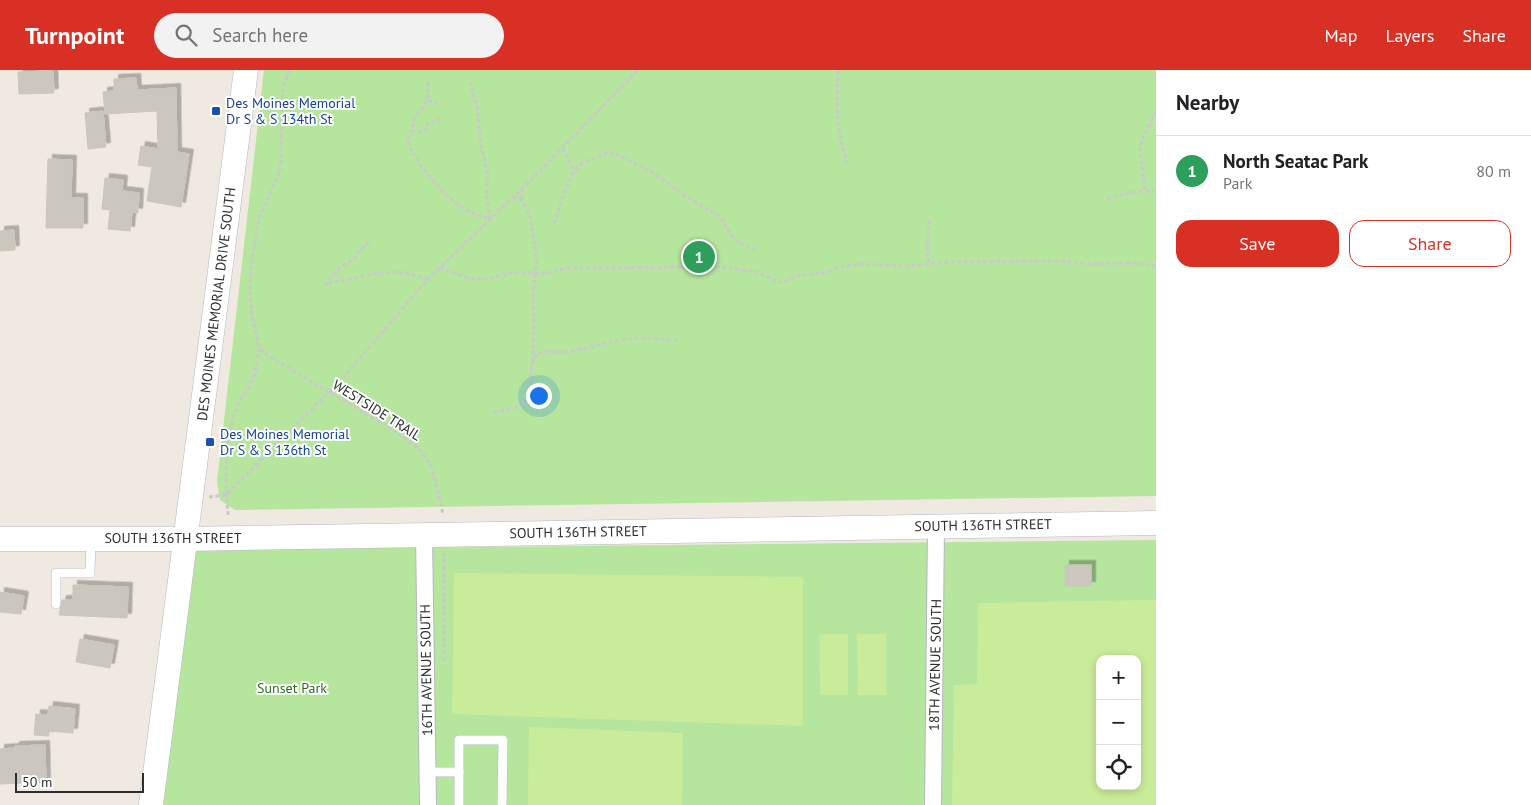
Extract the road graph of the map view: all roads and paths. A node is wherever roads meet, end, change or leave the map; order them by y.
1 (246, 70) edge
2 (289, 70) edge
3 (638, 70) edge
4 (838, 70) edge
5 (428, 82) dead end
6 (470, 82) dead end
7 (428, 101) junction
8 (441, 105) dead end
9 (1156, 112) edge
10 (442, 117) dead end
11 (412, 130) junction
12 (563, 148) junction
13 (848, 162) dead end
14 (574, 171) junction
15 (522, 188) junction
16 (1145, 191) junction
17 (1156, 196) edge
18 (513, 197) junction
19 (1107, 198) dead end
20 (522, 201) junction
21 (490, 219) junction
22 (929, 219) dead end
23 (554, 224) dead end
24 (369, 242) dead end
25 (755, 249) dead end
26 (928, 263) junction
27 (1156, 266) edge
28 (440, 267) junction
29 (537, 274) junction
30 (428, 279) junction
31 (678, 341) dead end
32 (259, 348) junction
33 (532, 363) junction
34 (328, 392) junction
35 (494, 412) dead end
36 (226, 495) junction
37 (207, 498) dead end
38 (228, 515) dead end
39 (1156, 524) edge
40 (936, 526) junction
41 (434, 535) junction
42 (0, 538) edge
43 (91, 538) junction
44 (185, 539) junction
45 (56, 604) dead end
46 (444, 664) dead end
47 (428, 772) junction
48 (459, 772) junction
49 (151, 805) edge
50 (428, 805) edge
51 (459, 805) edge
52 (502, 805) edge
53 (933, 805) edge

1 - 44 street, DES MOINES MEMORIAL DRIVE SOUTH
2 - 32 path
3 - 12 path
4 - 13 path
5 - 7 path
6 - 21 path
7 - 8 path
7 - 11 path
9 - 16 path
10 - 11 path
11 - 21 path
12 - 14 path
12 - 15 path
14 - 23 path
14 - 25 path
15 - 18 path
15 - 20 path
16 - 17 path
16 - 19 path
18 - 20 path
18 - 21 path
20 - 29 path
21 - 28 path
22 - 26 path
24 - 30 path
26 - 27 path
26 - 29 path
28 - 29 path
28 - 30 path
29 - 33 path
30 - 34 path
31 - 33 path
32 - 34 path, WESTSIDE TRAIL
32 - 36 path
33 - 35 path
34 - 36 path
34 - 41 path, WESTSIDE TRAIL
36 - 37 path
36 - 38 path
39 - 40 street, SOUTH 136TH STREET
40 - 41 street, SOUTH 136TH STREET
40 - 53 street, 18TH AVENUE SOUTH
41 - 44 street, SOUTH 136TH STREET
41 - 46 path, WESTSIDE TRAIL
41 - 47 street, 16TH AVENUE SOUTH
42 - 43 street, SOUTH 136TH STREET
43 - 44 street, SOUTH 136TH STREET
43 - 45 lane
44 - 49 street, DES MOINES MEMORIAL DRIVE SOUTH
47 - 48 lane
47 - 50 street, 16TH AVENUE SOUTH
48 - 51 lane
48 - 52 lane

